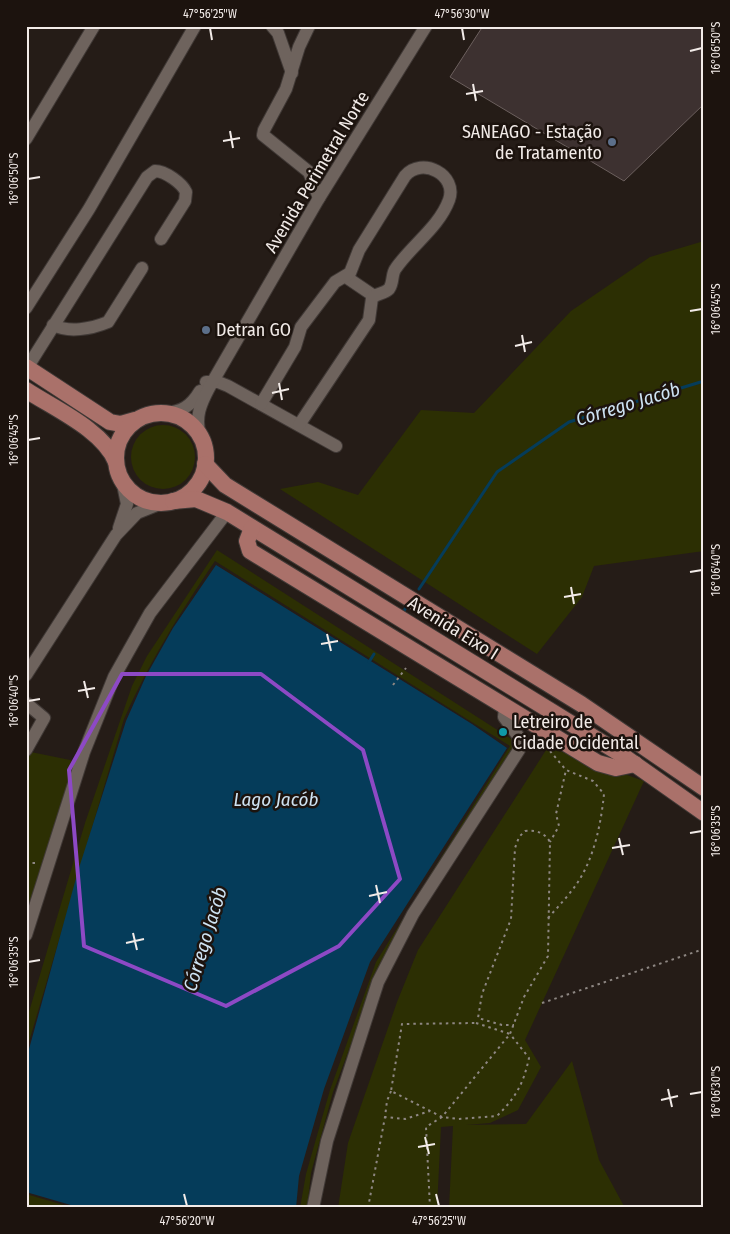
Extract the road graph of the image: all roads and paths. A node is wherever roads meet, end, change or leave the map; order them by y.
1 (94, 26) edge
2 (195, 26) edge
3 (272, 26) edge
4 (310, 26) edge
5 (426, 26) edge
6 (292, 72) junction
7 (26, 139) edge
8 (319, 198) junction
9 (161, 239) dead end
10 (142, 268) dead end
11 (346, 277) junction
12 (374, 296) junction
13 (26, 308) edge
14 (53, 324) junction
15 (27, 368) edge
16 (210, 382) junction
17 (26, 390) edge
18 (261, 404) junction
19 (164, 413) junction
20 (135, 420) junction
21 (298, 425) junction
22 (200, 436) junction
23 (336, 446) dead end
24 (116, 462) junction
25 (205, 464) junction
26 (122, 480) junction
27 (168, 502) junction
28 (227, 512) junction
29 (252, 528) junction
30 (116, 535) junction
31 (406, 668) dead end
32 (26, 675) edge
33 (393, 685) dead end
34 (26, 703) edge
35 (505, 707) junction
36 (549, 749) dead end
37 (26, 750) edge
38 (635, 764) junction
39 (566, 770) junction
40 (704, 788) edge
41 (704, 813) edge
42 (550, 842) junction
43 (548, 918) junction
44 (26, 935) edge
45 (704, 949) edge
46 (542, 1003) dead end
47 (514, 1025) junction
48 (510, 1034) junction
49 (391, 1091) junction
50 (430, 1111) junction
51 (385, 1117) junction
52 (442, 1117) junction
53 (313, 1208) edge
54 (368, 1208) edge
55 (430, 1208) edge

1 - 7 street
2 - 13 street
3 - 6 street
4 - 6 street
5 - 8 street, Avenida Perimetral Norte
6 - 8 street
8 - 16 street, Avenida Perimetral Norte
9 - 14 street
10 - 14 street
11 - 12 street
11 - 12 street
11 - 18 street
12 - 21 street
14 - 15 street
15 - 20 main road
16 - 18 street
16 - 19 street, Avenida Perimetral Norte
16 - 22 street, Avenida Perimetral Norte
17 - 24 main road
18 - 21 street
19 - 20 main road
19 - 22 main road
20 - 24 main road
21 - 23 street
22 - 25 main road
24 - 26 main road
25 - 27 main road
25 - 40 main road, Avenida Eixo I
26 - 27 main road
26 - 30 street
27 - 28 main road, Avenida Eixo I
27 - 30 street
28 - 29 main road, Avenida Eixo I
28 - 44 street
29 - 35 main road
29 - 38 main road, Avenida Eixo I
30 - 32 street
31 - 33 path
34 - 37 street
35 - 38 main road
35 - 53 street
36 - 39 path
38 - 41 main road, Avenida Eixo I
39 - 42 path
39 - 43 path
42 - 43 path
42 - 47 path
43 - 47 path
45 - 46 path
47 - 48 path
48 - 49 path
48 - 52 path
48 - 52 path
49 - 50 path
49 - 51 path
50 - 51 path
50 - 52 path
51 - 54 path
52 - 55 path

